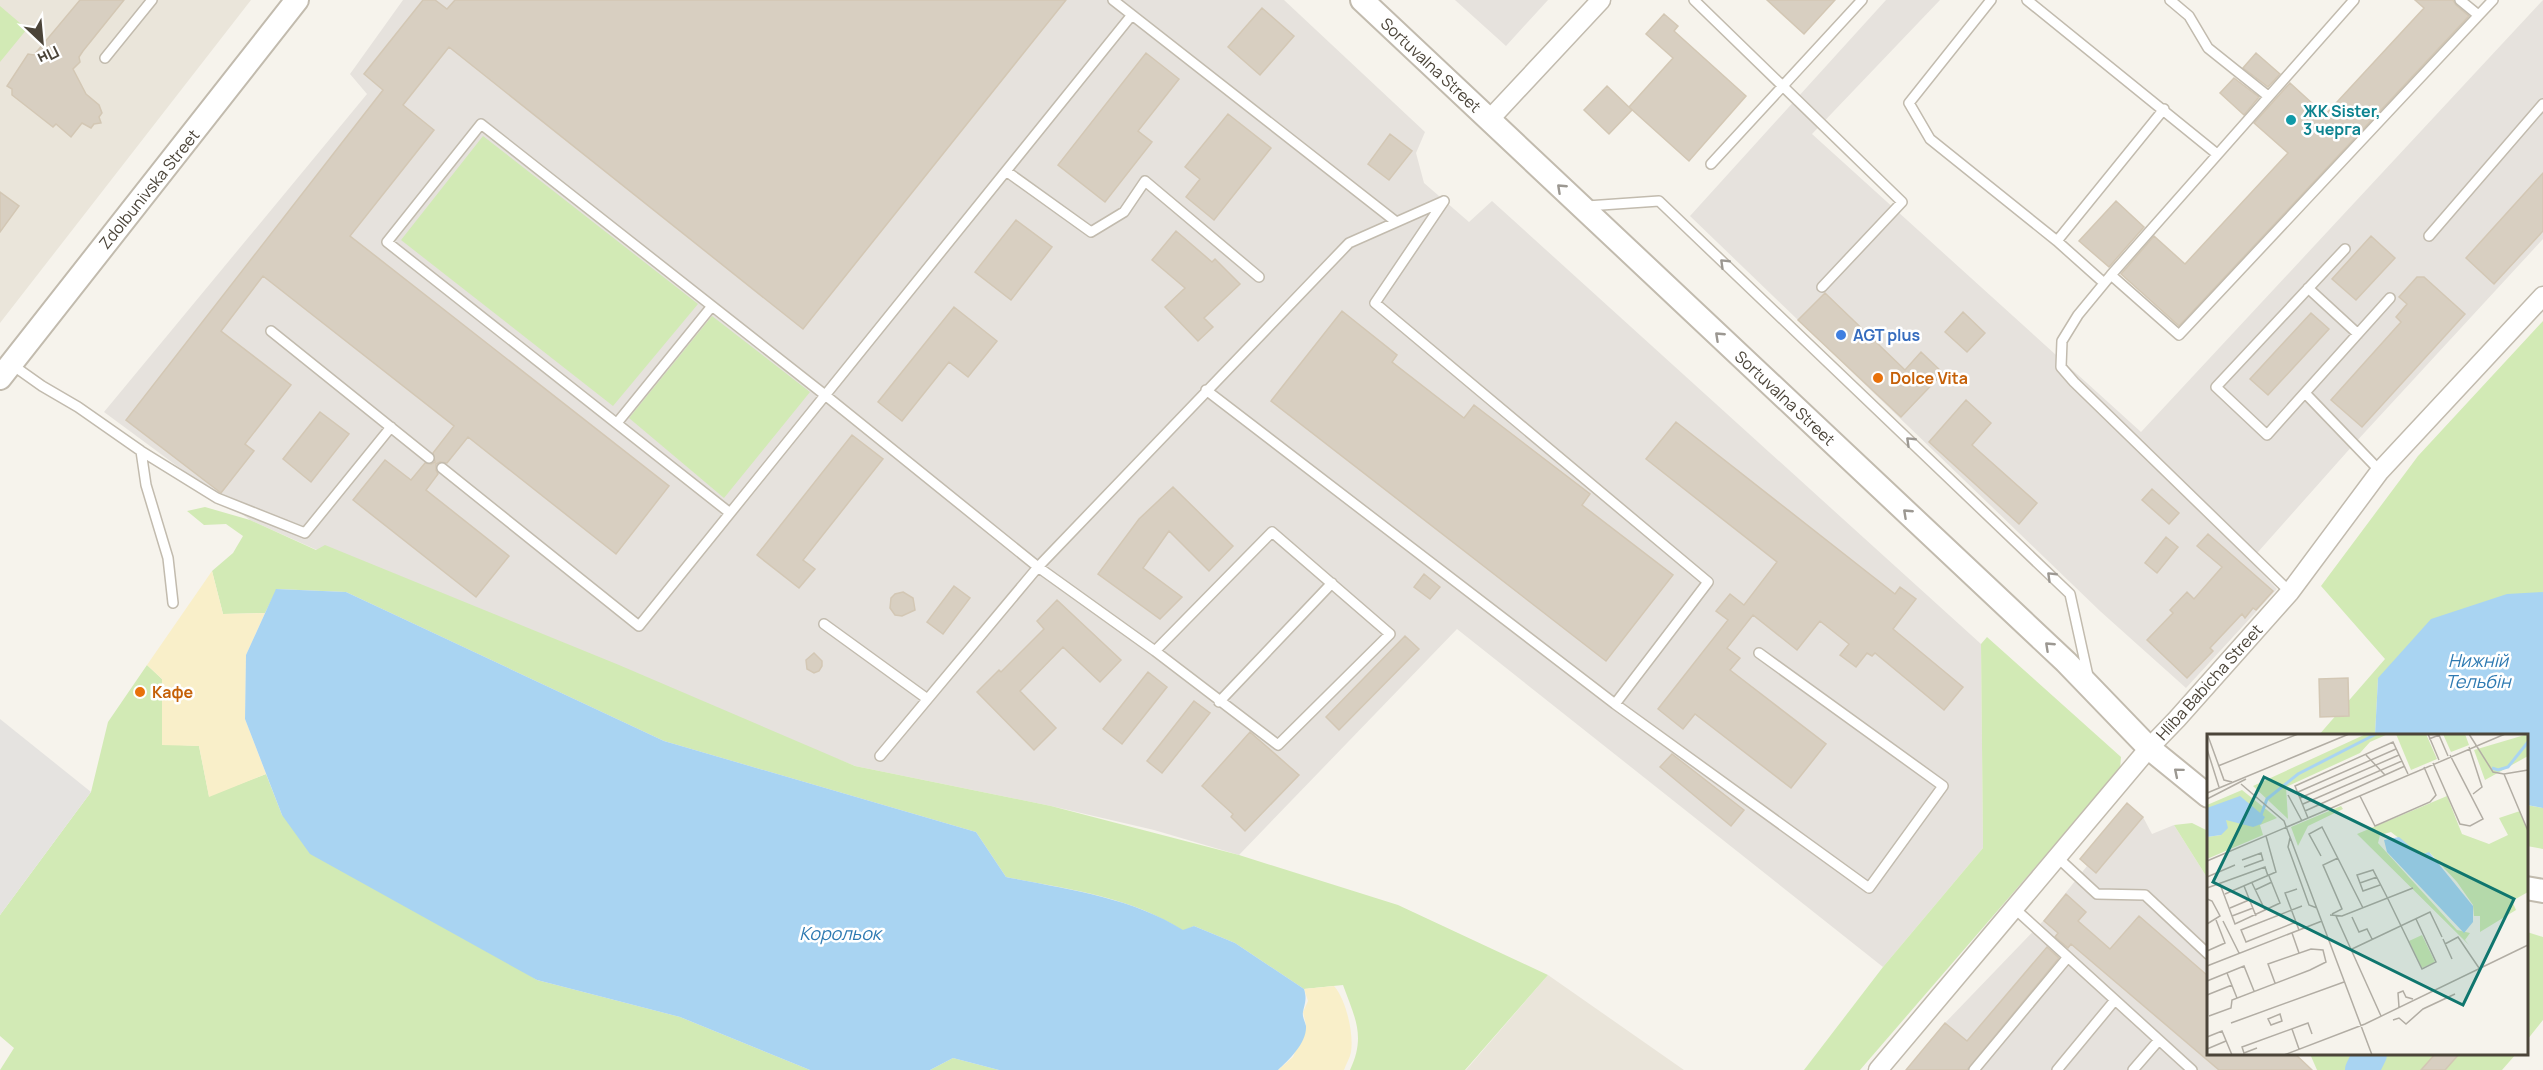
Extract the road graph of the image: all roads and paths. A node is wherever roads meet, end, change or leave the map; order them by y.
1 (152, 0) edge
2 (297, 0) edge
3 (1113, 0) edge
4 (1362, 0) edge
5 (1601, 0) edge
6 (1694, 0) edge
7 (1710, 0) edge
8 (1862, 0) edge
9 (1991, 0) edge
10 (2027, 0) edge
11 (2171, 0) edge
12 (2354, 0) edge
13 (2460, 0) edge
14 (2493, 0) edge
15 (1702, 9) junction
16 (2477, 14) junction
17 (1131, 16) junction
18 (105, 58) dead end
19 (1783, 87) junction
20 (2268, 96) junction
21 (2543, 104) edge
22 (2164, 109) junction
23 (1489, 120) junction
24 (2217, 154) junction
25 (1712, 164) dead end
26 (1006, 171) junction
27 (1581, 207) junction
28 (1395, 221) junction
29 (2429, 236) dead end
30 (2058, 241) junction
31 (2345, 249) dead end
32 (2111, 275) junction
33 (1259, 277) dead end
34 (2104, 283) junction
35 (1822, 287) dead end
36 (2308, 288) junction
37 (2543, 296) edge
38 (2390, 298) dead end
39 (712, 306) junction
40 (271, 331) dead end
41 (2358, 334) junction
42 (5, 371) edge
43 (1206, 390) junction
44 (2305, 393) junction
45 (825, 395) junction
46 (617, 423) junction
47 (391, 427) junction
48 (141, 452) junction
49 (429, 458) dead end
50 (442, 468) dead end
51 (2380, 471) junction
52 (730, 513) junction
53 (1038, 567) junction
54 (1332, 583) junction
55 (2290, 592) junction
56 (172, 603) dead end
57 (824, 624) dead end
58 (1155, 651) junction
59 (1759, 653) dead end
60 (2090, 687) junction
61 (926, 698) junction
62 (1219, 702) junction
63 (1616, 704) junction
64 (2149, 748) junction
65 (880, 756) dead end
66 (2207, 794) edge
67 (2057, 857) junction
68 (2528, 888) edge
69 (2543, 891) edge
70 (2014, 908) junction
71 (2207, 953) edge
72 (2068, 957) junction
73 (2115, 1000) junction
74 (2159, 1040) junction
75 (1878, 1070) edge
76 (1974, 1070) edge
77 (2056, 1070) edge
78 (2133, 1070) edge
79 (2192, 1070) edge

1 - 18 lane
2 - 42 street, Zdolbunivska Street
3 - 17 lane
4 - 23 street, Sortuvalna Street
5 - 23 street
6 - 15 lane
7 - 15 lane
8 - 19 lane
9 - 30 lane
10 - 22 lane
11 - 20 lane
12 - 20 lane
13 - 16 lane
14 - 16 lane
15 - 19 lane
16 - 32 lane
17 - 26 lane
17 - 28 lane
19 - 25 lane
19 - 35 lane
20 - 24 lane
21 - 29 lane
22 - 24 lane
22 - 30 lane
27 -> 23 street, Sortuvalna Street
24 - 32 lane
26 - 33 lane
26 - 45 lane
60 -> 27 street, Sortuvalna Street
60 -> 27 lane
28 - 43 lane
28 - 63 lane
30 - 34 lane
31 - 36 lane
32 - 34 lane
34 - 55 lane
36 - 41 lane
36 - 44 lane
37 - 51 street, Hliba Babicha Street
38 - 41 lane
39 - 45 lane
39 - 46 lane
39 - 46 lane
40 - 47 lane
41 - 44 lane
42 - 48 lane
43 - 53 lane
43 - 63 lane
44 - 51 lane
45 - 52 lane
45 - 53 lane
46 - 52 lane
47 - 48 lane
47 - 49 lane
48 - 56 lane
50 - 52 lane
51 - 55 street, Hliba Babicha Street
53 - 58 lane
53 - 61 lane
54 - 58 lane
54 - 62 lane
54 - 62 lane
55 - 64 street, Hliba Babicha Street
57 - 61 lane
58 - 62 lane
59 - 63 lane
60 - 64 street, Sortuvalna Street
61 - 65 lane
66 -> 64 street, Sortuvalna Street
64 - 67 street, Hliba Babicha Street
67 - 70 street, Hliba Babicha Street
67 - 71 lane
68 - 69 street
70 - 72 lane
70 - 75 street, Hliba Babicha Street
72 - 73 lane
72 - 76 lane
73 - 74 lane
73 - 77 lane
74 - 78 lane
74 - 79 lane

